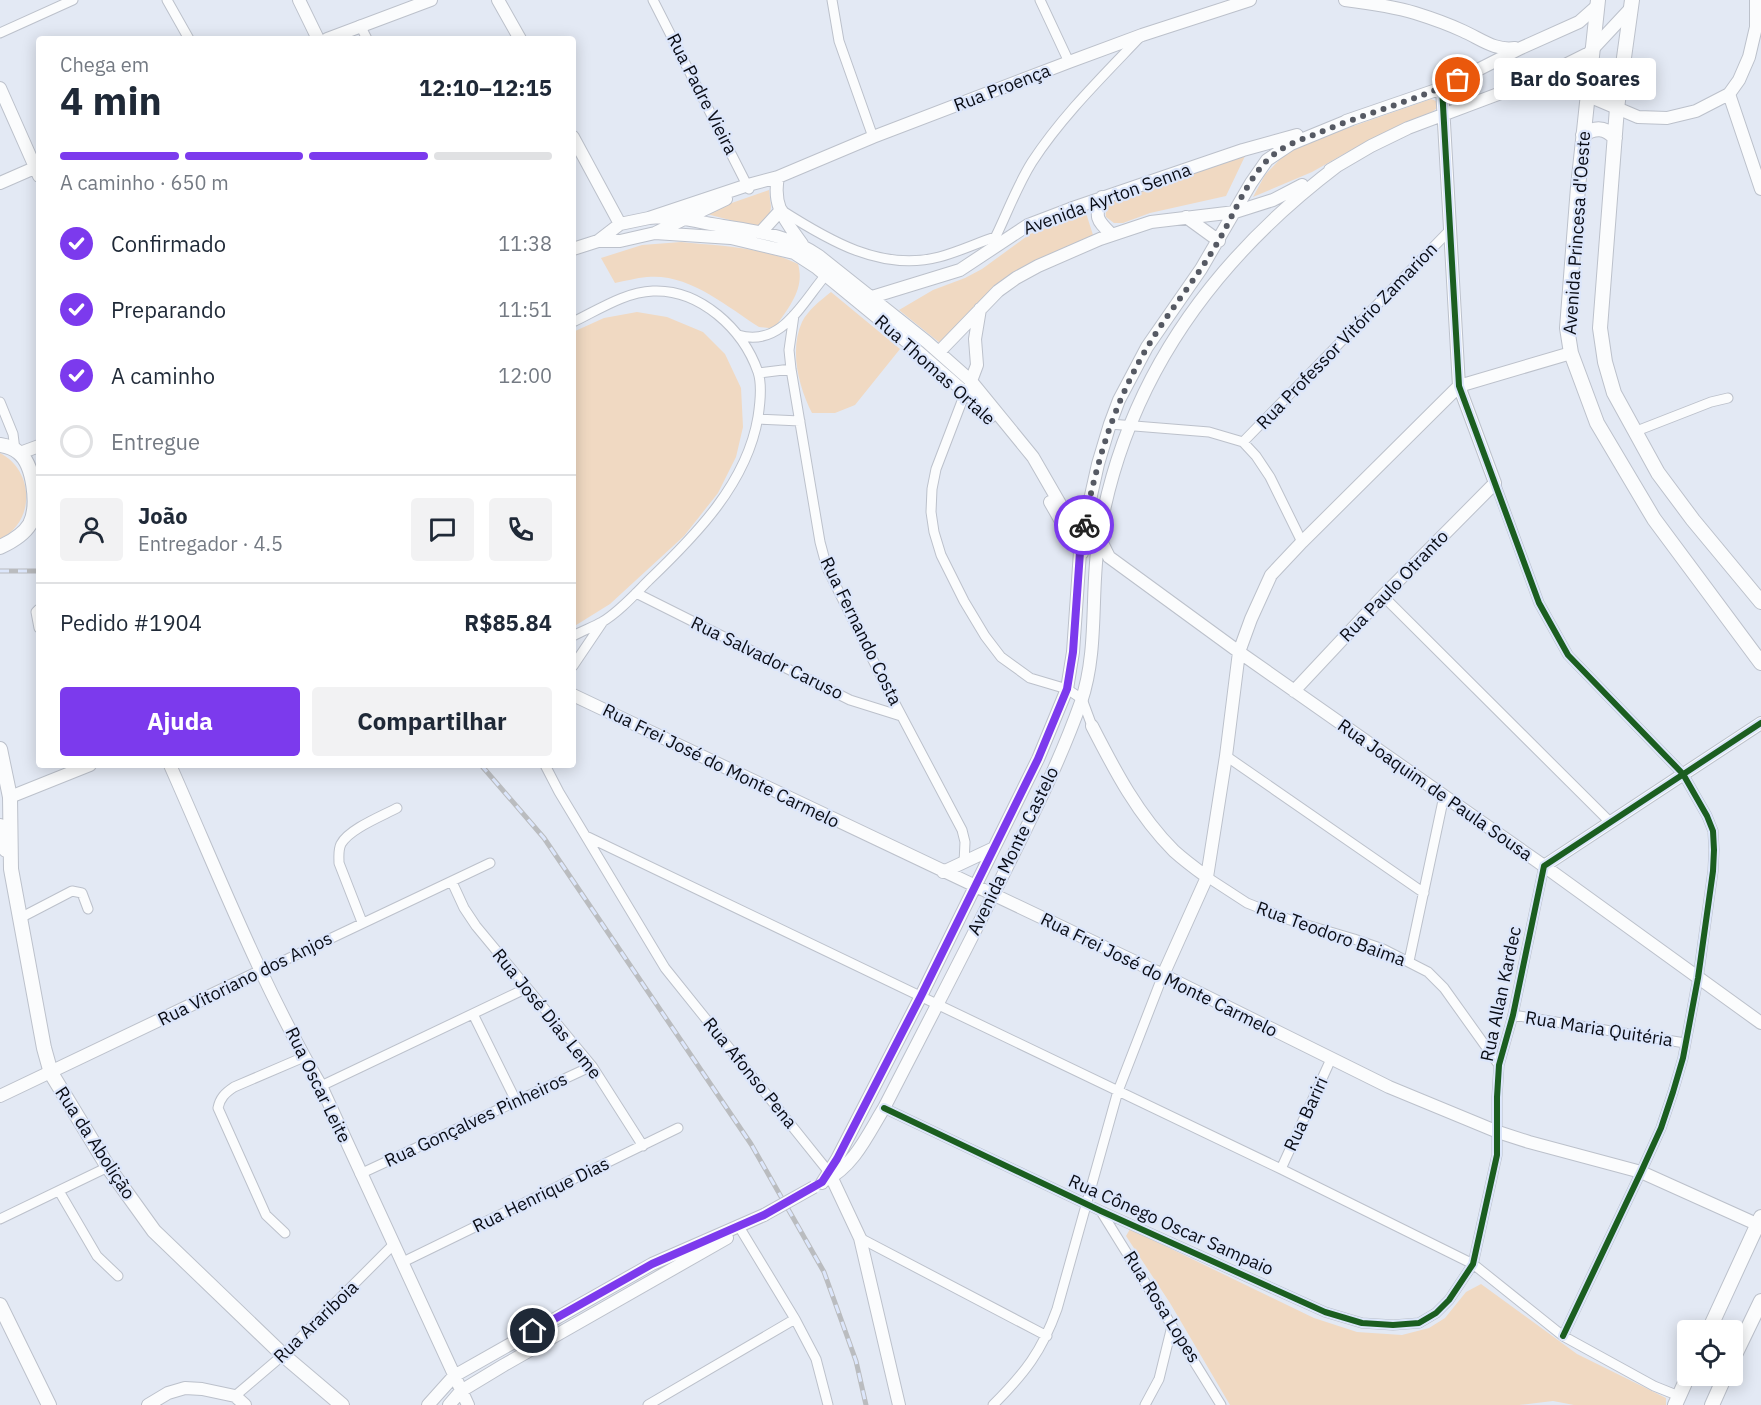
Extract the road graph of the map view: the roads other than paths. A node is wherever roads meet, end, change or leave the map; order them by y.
1 (73, 0) edge
2 (167, 0) edge
3 (299, 0) edge
4 (431, 0) edge
5 (498, 0) edge
6 (653, 0) edge
7 (832, 0) edge
8 (1040, 0) edge
9 (1250, 0) edge
10 (1345, 0) edge
11 (1756, 0) edge
12 (1384, 2) edge
13 (1598, 3) edge
14 (1631, 4) edge
15 (360, 25) junction
16 (1758, 25) edge
17 (0, 33) edge
18 (1142, 35) junction
19 (187, 36) edge
20 (317, 36) edge
21 (334, 36) edge
22 (366, 36) edge
23 (518, 36) edge
24 (1478, 39) junction
25 (1521, 48) junction
26 (1592, 50) junction
27 (1069, 62) junction
28 (1473, 73) junction
29 (1530, 82) junction
30 (0, 88) edge
31 (1442, 88) junction
32 (1729, 93) junction
33 (1587, 96) junction
34 (1617, 108) junction
35 (1443, 115) junction
36 (1352, 119) junction
37 (1583, 135) junction
38 (873, 137) junction
39 (1615, 138) junction
40 (576, 143) edge
41 (1757, 158) edge
42 (36, 166) edge
43 (1337, 166) junction
44 (36, 171) edge
45 (778, 177) junction
46 (0, 183) edge
47 (751, 186) junction
48 (1761, 189) edge
49 (1102, 197) junction
50 (781, 210) junction
51 (1235, 212) junction
52 (1186, 217) junction
53 (649, 218) junction
54 (684, 218) junction
55 (620, 224) junction
56 (1450, 230) junction
57 (761, 232) junction
58 (655, 233) junction
59 (1112, 235) junction
60 (997, 240) junction
61 (598, 241) junction
62 (1219, 241) junction
63 (802, 244) junction
64 (576, 248) edge
65 (843, 274) junction
66 (825, 276) junction
67 (872, 297) junction
68 (980, 309) junction
69 (794, 315) junction
70 (576, 320) edge
71 (738, 335) junction
72 (939, 352) junction
73 (1571, 353) junction
74 (791, 369) junction
75 (759, 373) junction
76 (1459, 386) junction
77 (968, 387) junction
78 (1728, 398) dead end
79 (0, 402) edge
80 (758, 419) junction
81 (800, 421) junction
82 (1110, 424) junction
83 (1130, 426) junction
84 (1635, 432) junction
85 (1243, 442) junction
86 (0, 445) edge
87 (36, 447) edge
88 (18, 452) junction
89 (1495, 483) junction
90 (1084, 527) junction
91 (1099, 537) junction
92 (1302, 542) junction
93 (0, 547) edge
94 (1080, 552) junction
95 (1103, 558) junction
96 (636, 594) junction
97 (1383, 596) junction
98 (1761, 602) edge
99 (603, 621) junction
100 (576, 634) edge
101 (1239, 652) junction
102 (576, 662) edge
103 (1761, 663) edge
104 (1067, 689) junction
105 (1294, 691) junction
106 (576, 696) edge
107 (1082, 699) junction
108 (901, 716) junction
109 (1761, 723) edge
110 (1092, 726) joint
111 (0, 749) edge
112 (1226, 756) junction
113 (82, 768) edge
114 (171, 768) edge
115 (547, 768) edge
116 (1683, 774) junction
117 (1444, 796) junction
118 (5, 798) edge
119 (397, 808) dead end
120 (1610, 822) junction
121 (0, 826) edge
122 (588, 837) junction
123 (994, 849) junction
124 (490, 863) dead end
125 (964, 863) junction
126 (1544, 866) junction
127 (11, 869) junction
128 (943, 872) junction
129 (1207, 878) junction
130 (452, 882) junction
131 (976, 887) junction
132 (1424, 893) junction
133 (993, 895) junction
134 (88, 909) dead end
135 (22, 917) junction
136 (363, 922) junction
137 (1409, 961) junction
138 (262, 971) junction
139 (1163, 975) junction
140 (1698, 978) junction
141 (527, 988) junction
142 (921, 996) junction
143 (937, 1005) junction
144 (473, 1014) junction
145 (1513, 1015) junction
146 (1761, 1023) edge
147 (1685, 1043) junction
148 (304, 1057) junction
149 (1331, 1059) junction
150 (1499, 1065) junction
151 (592, 1066) junction
152 (51, 1073) junction
153 (321, 1086) junction
154 (1118, 1091) junction
155 (0, 1096) edge
156 (516, 1101) junction
157 (884, 1108) junction
158 (678, 1128) dead end
159 (1498, 1132) junction
160 (643, 1146) junction
161 (108, 1167) junction
162 (1281, 1169) junction
163 (1641, 1172) junction
164 (360, 1174) junction
165 (824, 1180) junction
166 (59, 1191) junction
167 (1087, 1204) junction
168 (1101, 1211) junction
169 (0, 1220) edge
170 (1760, 1222) edge
171 (739, 1228) junction
172 (285, 1233) dead end
173 (860, 1238) junction
174 (394, 1244) junction
175 (403, 1262) junction
176 (1473, 1264) junction
177 (118, 1276) dead end
178 (1449, 1300) joint
179 (1761, 1301) edge
180 (0, 1305) edge
181 (795, 1319) junction
182 (1714, 1320) edge
183 (1172, 1326) junction
184 (1047, 1336) junction
185 (1563, 1336) junction
186 (1743, 1338) edge
187 (283, 1355) junction
188 (454, 1376) junction
189 (1684, 1386) edge
190 (1721, 1386) edge
191 (461, 1391) junction
192 (235, 1396) junction
193 (1677, 1401) edge
194 (49, 1405) edge
195 (148, 1405) edge
196 (245, 1405) edge
197 (342, 1405) edge
198 (428, 1405) edge
199 (449, 1405) edge
200 (468, 1405) edge
201 (648, 1405) edge
202 (828, 1405) edge
203 (899, 1405) edge
204 (993, 1405) edge
205 (1145, 1405) edge
206 (1221, 1405) edge
207 (1712, 1405) edge

1 - 17 street
2 - 19 street
3 - 20 main road
4 - 15 main road
5 - 23 main road
6 - 47 street, Rua Padre Vieira
7 - 38 street
8 - 27 street
9 - 18 main road, Rua Proença
10 - 12 main road
11 - 16 main road
12 - 24 main road
13 - 25 main road, Avenida Ayrton Senna
13 - 26 main road, Avenida Princesa d'Oeste
14 - 26 main road
14 - 34 main road, Avenida Princesa d'Oeste
15 - 21 main road
15 - 22 street
16 - 32 main road
18 - 27 main road, Rua Proença
18 - 60 street
24 - 25 main road
24 - 28 main road
25 - 28 main road, Avenida Ayrton Senna
26 - 29 main road
26 - 33 main road, Avenida Princesa d'Oeste
27 - 38 main road, Rua Proença
28 - 31 main road, Avenida Ayrton Senna
29 - 33 main road, Avenida Ayrton Senna
29 - 35 main road, Avenida Ayrton Senna
30 - 42 main road
31 - 35 main road
31 - 36 main road, Avenida Ayrton Senna
32 - 34 main road, Avenida Ayrton Senna
32 - 41 main road
33 - 34 main road, Avenida Ayrton Senna
33 - 37 main road, Avenida Princesa d'Oeste
34 - 39 main road, Avenida Princesa d'Oeste
35 - 43 main road, Avenida Ayrton Senna
35 - 56 main road
36 - 49 main road, Avenida Ayrton Senna
36 - 51 main road, Avenida Ayrton Senna
37 - 39 main road
37 - 73 main road, Avenida Princesa d'Oeste
38 - 45 main road, Rua Proença
39 - 84 main road, Avenida Princesa d'Oeste
40 - 55 main road
41 - 48 main road
43 - 51 main road, Avenida Ayrton Senna
43 - 83 main road, Avenida Monte Castelo
44 - 46 main road
45 - 47 main road, Rua Proença
45 - 50 main road
47 - 53 main road, Rua Proença
47 - 54 main road, Rua Proença
49 - 59 main road
49 - 60 main road, Avenida Ayrton Senna
50 - 57 main road
50 - 60 street
50 - 63 main road
51 - 52 main road, Avenida Ayrton Senna
51 - 62 main road, Avenida Monte Castelo
52 - 59 main road, Avenida Ayrton Senna
52 - 62 main road
53 - 54 main road, Rua Proença
53 - 55 main road, Rua Proença
54 - 57 main road, Rua Thomas Ortale
54 - 58 main road, Rua Proença
55 - 61 main road, Rua Proença
56 - 76 main road
56 - 85 street, Rua Professor Vitório Zamarion
57 - 63 main road, Rua Thomas Ortale
58 - 61 main road, Rua Proença
58 - 66 main road, Rua Thomas Ortale
59 - 68 main road, Avenida Ayrton Senna
60 - 67 main road, Avenida Ayrton Senna
61 - 64 main road, Rua Proença
62 - 82 main road, Avenida Monte Castelo
63 - 65 main road, Rua Thomas Ortale
65 - 66 street
65 - 67 main road, Rua Thomas Ortale
66 - 69 street
66 - 77 main road, Rua Thomas Ortale
67 - 72 main road, Rua Thomas Ortale
68 - 72 main road, Avenida Ayrton Senna
68 - 77 main road
69 - 71 street
69 - 74 street, Rua Fernando Costa
70 - 71 street
71 - 75 street
72 - 77 main road, Rua Thomas Ortale
73 - 76 main road
73 - 103 main road, Avenida Princesa d'Oeste
74 - 75 street
74 - 81 street, Rua Fernando Costa
75 - 80 street
76 - 89 main road
76 - 92 main road
77 - 90 main road, Rua Thomas Ortale
77 - 94 main road, Rua Thomas Ortale
77 - 104 street
78 - 84 street
79 - 88 street
80 - 81 street
80 - 96 street
81 - 108 street, Rua Fernando Costa
82 - 83 street
82 - 90 main road, Avenida Monte Castelo
83 - 85 street
83 - 91 main road, Avenida Monte Castelo
84 - 98 main road, Avenida Princesa d'Oeste
85 - 92 street
86 - 88 main road
87 - 88 main road
88 - 93 main road
89 - 97 main road, Rua Paulo Otranto
89 - 116 street
90 - 91 main road, Rua Thomas Ortale
90 - 94 main road, Avenida Monte Castelo
91 - 95 main road, Avenida Monte Castelo
92 - 101 main road
94 - 95 main road
94 - 104 main road, Avenida Monte Castelo
95 - 101 main road, Rua Joaquim de Paula Sousa
95 - 107 main road, Avenida Monte Castelo
96 - 99 street
96 - 108 street, Rua Salvador Caruso
97 - 105 main road, Rua Paulo Otranto
97 - 120 street
99 - 100 street
99 - 102 street
101 - 105 main road, Rua Joaquim de Paula Sousa
101 - 112 main road
104 - 107 street
104 - 123 main road, Avenida Monte Castelo
105 - 117 main road, Rua Joaquim de Paula Sousa
106 - 128 main road, Rua Frei José do Monte Carmelo
107 - 110 street
107 - 133 main road, Avenida Monte Castelo
108 - 125 street, Rua Fernando Costa
109 - 116 main road
110 - 129 main road, Rua Teodoro Baima
111 - 118 main road, Rua da Abolição
112 - 129 main road
112 - 132 street
113 - 118 main road
114 - 138 main road, Rua Oscar Leite
115 - 122 street, Rua Afonso Pena
116 - 120 main road
116 - 140 street
117 - 126 main road, Rua Joaquim de Paula Sousa
117 - 132 street
118 - 127 main road, Rua da Abolição
119 - 136 street
120 - 126 main road
121 - 127 main road
122 - 142 street
122 - 165 street, Rua Afonso Pena
123 - 125 main road
123 - 131 main road, Avenida Monte Castelo
124 - 130 street, Rua Vitoriano dos Anjos
125 - 128 main road
126 - 140 main road, Rua Joaquim de Paula Sousa
126 - 145 street, Rua Allan Kardec
127 - 135 main road, Rua da Abolição
128 - 131 main road, Rua Frei José do Monte Carmelo
129 - 137 street, Rua Teodoro Baima
129 - 139 main road
130 - 136 street, Rua Vitoriano dos Anjos
130 - 141 street, Rua José Dias Leme
131 - 133 main road, Rua Frei José do Monte Carmelo
131 - 142 main road, Avenida Monte Castelo
132 - 137 street
133 - 139 main road, Rua Frei José do Monte Carmelo
133 - 143 main road, Avenida Monte Castelo
134 - 135 street
135 - 152 main road, Rua da Abolição
136 - 138 street, Rua Vitoriano dos Anjos
137 - 150 street, Rua Teodoro Baima
138 - 148 main road, Rua Oscar Leite
138 - 152 main road, Rua Vitoriano dos Anjos
139 - 149 main road, Rua Frei José do Monte Carmelo
139 - 154 street
140 - 146 main road, Rua Joaquim de Paula Sousa
140 - 147 street
141 - 144 street
141 - 151 street, Rua José Dias Leme
142 - 143 street
142 - 165 main road, Avenida Monte Castelo
143 - 154 street
143 - 157 main road, Avenida Monte Castelo
144 - 153 street
144 - 156 street
145 - 147 street, Rua Maria Quitéria
145 - 150 street, Rua Allan Kardec
147 - 163 street
148 - 153 main road, Rua Oscar Leite
148 - 172 street
149 - 159 main road, Rua Frei José do Monte Carmelo
149 - 162 street, Rua Bariri
150 - 159 street, Rua Allan Kardec
151 - 156 street, Rua Gonçalves Pinheiros
151 - 160 street, Rua José Dias Leme
152 - 155 main road, Rua Vitoriano dos Anjos
152 - 161 main road, Rua da Abolição
153 - 164 main road, Rua Oscar Leite
154 - 162 street
154 - 167 street
156 - 164 street, Rua Gonçalves Pinheiros
157 - 165 main road, Avenida Monte Castelo
157 - 167 street, Rua Cônego Oscar Sampaio
158 - 160 street, Rua Henrique Dias
159 - 163 main road, Rua Frei José do Monte Carmelo
159 - 176 street, Rua Allan Kardec
160 - 175 street, Rua Henrique Dias
161 - 166 street
161 - 187 main road, Rua da Abolição
162 - 176 street
163 - 170 main road, Rua Frei José do Monte Carmelo
163 - 185 street
164 - 174 main road, Rua Oscar Leite
165 - 171 main road, Avenida Monte Castelo, bridge
165 - 173 main road, Rua Afonso Pena
166 - 169 street
166 - 177 street
167 - 168 street, Rua Cônego Oscar Sampaio
167 - 184 street
168 - 178 street, Rua Cônego Oscar Sampaio
168 - 183 street, Rua Rosa Lopes
170 - 182 main road
171 - 181 street
171 - 188 main road
171 - 191 main road
173 - 184 street
173 - 203 main road, Rua Afonso Pena
174 - 175 main road, Rua Oscar Leite
174 - 187 street, Rua Arariboia
175 - 188 main road, Rua Oscar Leite
176 - 178 street, Rua Allan Kardec
176 - 185 street
179 - 186 main road
180 - 194 main road
181 - 201 street
181 - 202 street
183 - 205 street
183 - 206 street, Rua Rosa Lopes
184 - 204 street
185 - 193 street
187 - 192 street, Rua Arariboia
187 - 197 main road, Rua da Abolição
188 - 191 main road, Rua Oscar Leite
188 - 198 main road
189 - 193 main road
190 - 207 main road
191 - 199 main road
191 - 200 main road, Rua Oscar Leite
192 - 195 main road
192 - 196 main road

